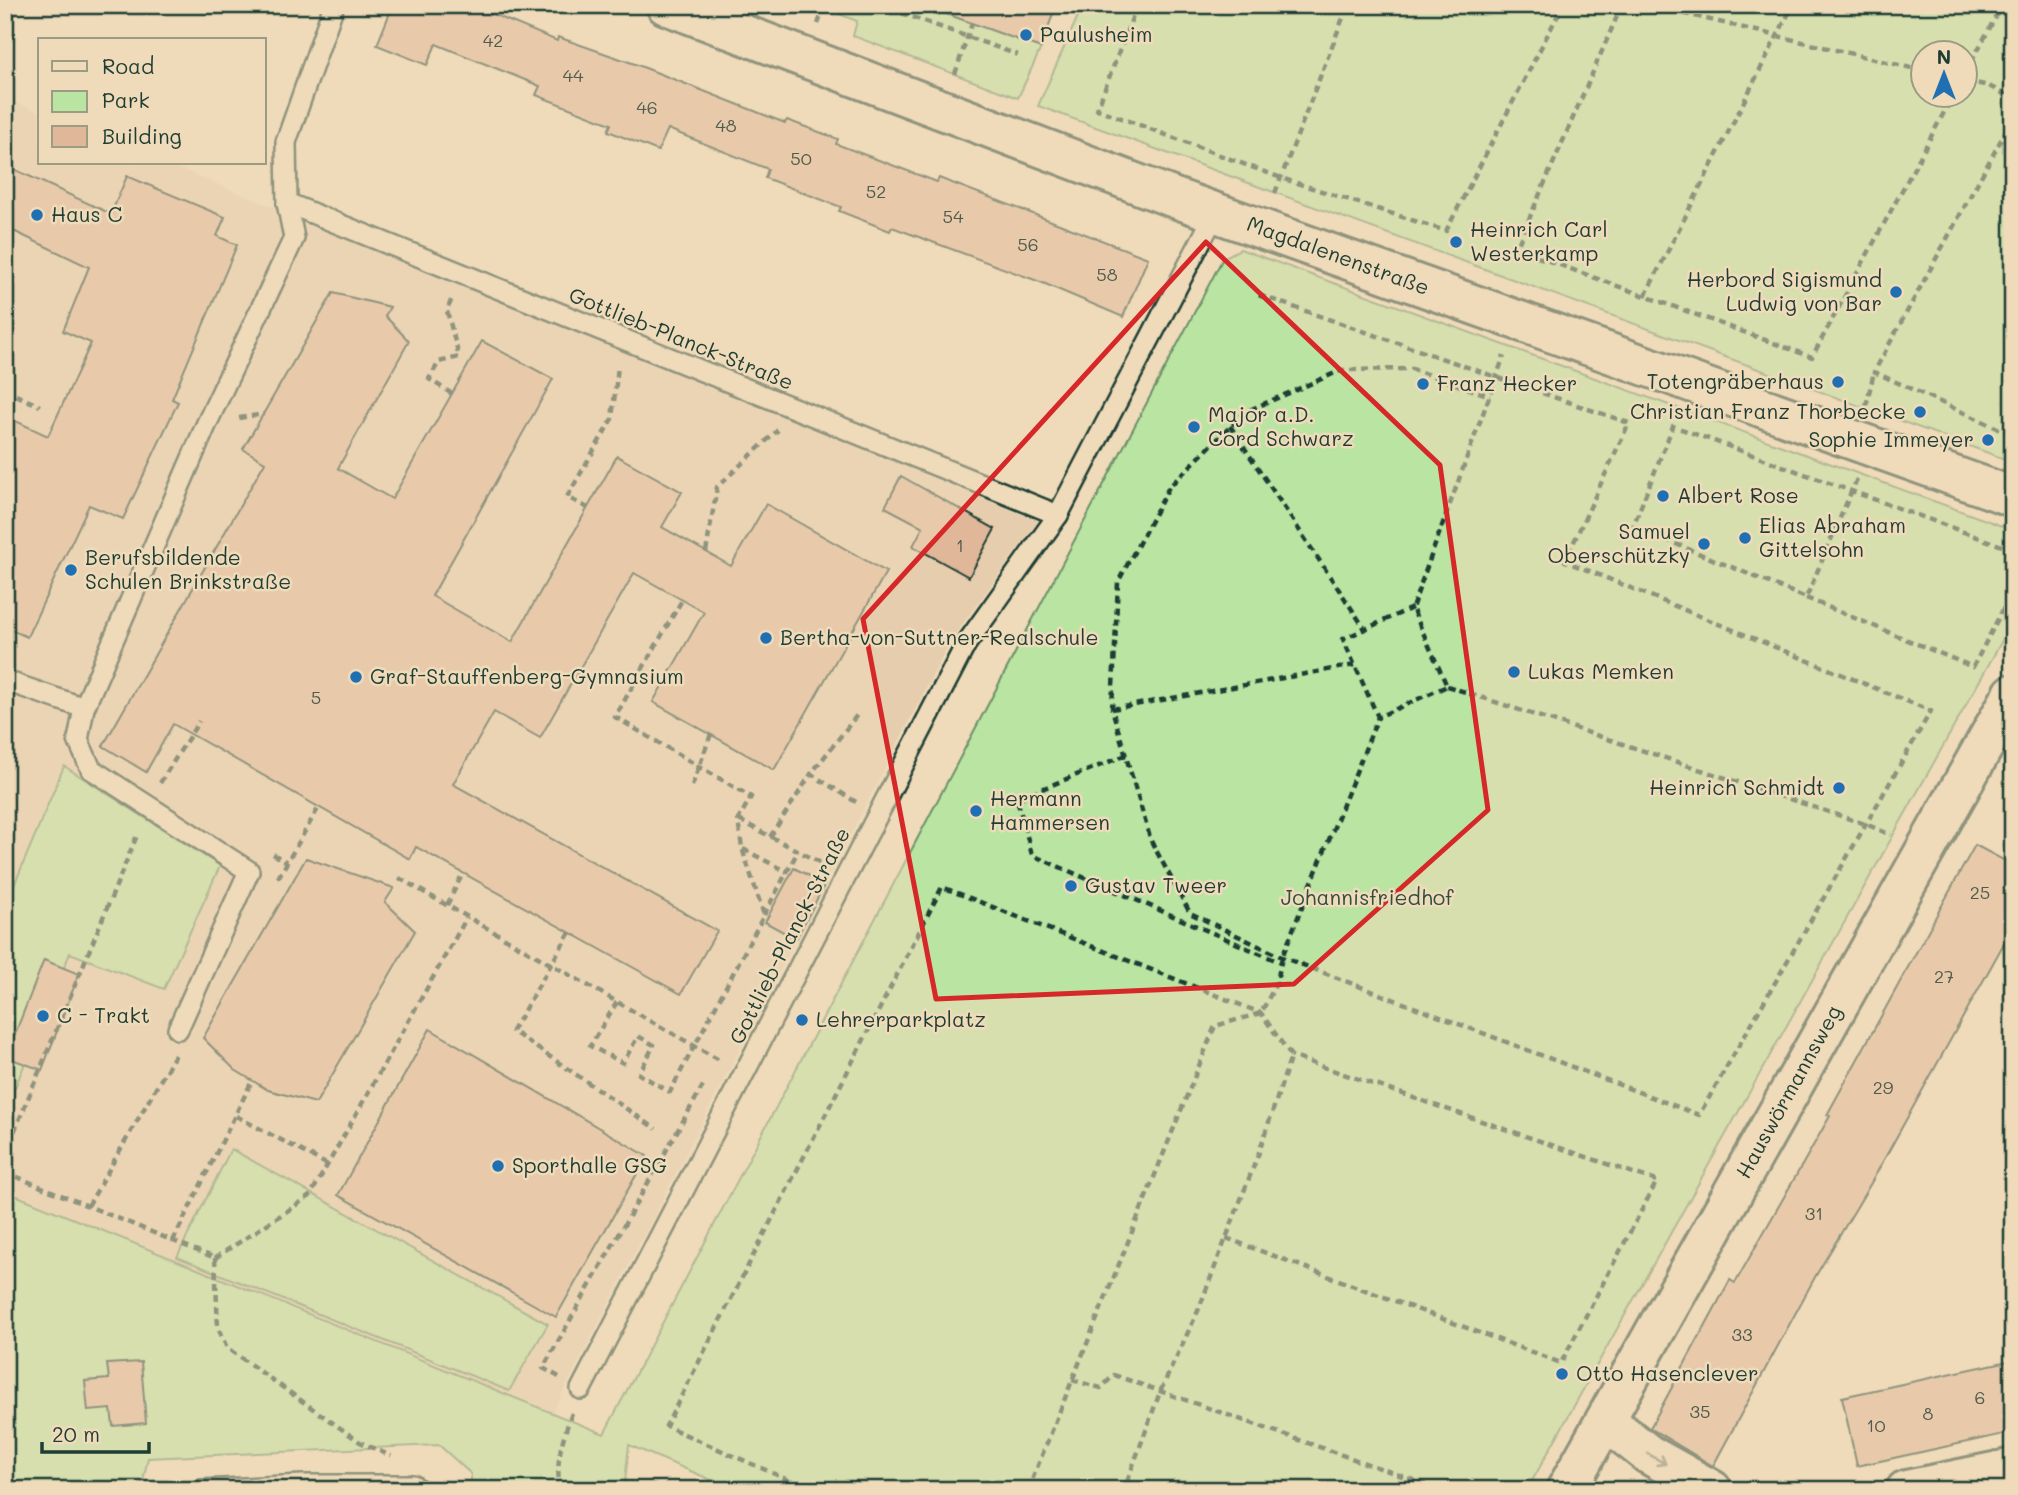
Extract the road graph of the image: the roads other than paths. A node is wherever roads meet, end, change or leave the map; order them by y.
1 (334, 5) edge
2 (666, 5) edge
3 (288, 203) junction
4 (1216, 212) junction
5 (2013, 497) edge
6 (1058, 516) junction
7 (9, 682) dead end
8 (2013, 694) edge
9 (84, 708) junction
10 (178, 1029) dead end
11 (581, 1389) road end
12 (1606, 1421) junction
13 (2013, 1468) edge
14 (201, 1490) edge
15 (419, 1490) edge
16 (1566, 1490) edge
17 (1712, 1490) edge
18 (1906, 1490) edge

1 - 3 lane
2 - 4 street, Magdalenenstraße
3 - 6 lane, Gottlieb-Planck-Straße
3 - 9 lane
4 - 5 street, Magdalenenstraße
4 - 6 lane, Gottlieb-Planck-Straße
6 - 11 lane, Gottlieb-Planck-Straße
7 - 9 lane
8 - 12 street, Hauswörmannsweg
9 - 10 lane
12 - 16 street, Hauswörmannsweg
12 -> 17 street
13 - 18 street
14 - 15 lane

